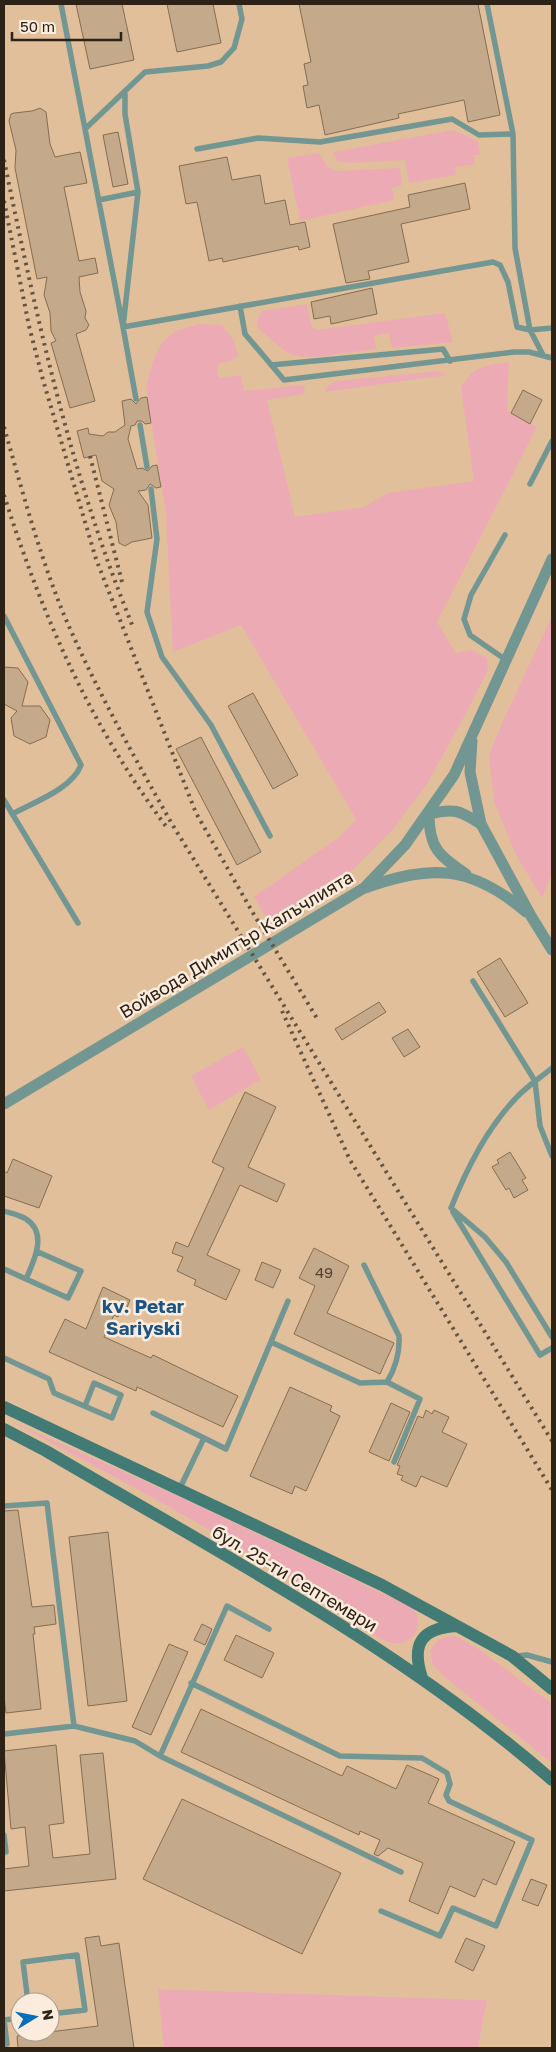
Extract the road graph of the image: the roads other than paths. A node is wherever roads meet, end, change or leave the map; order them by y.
1 (61, 4) edge
2 (241, 4) edge
3 (487, 4) edge
4 (126, 91) junction
5 (85, 129) junction
6 (513, 134) junction
7 (197, 149) dead end
8 (138, 192) junction
9 (99, 200) junction
10 (240, 306) junction
11 (124, 327) junction
12 (552, 328) edge
13 (530, 330) junction
14 (543, 355) junction
15 (552, 358) edge
16 (450, 361) junction
17 (271, 365) junction
18 (136, 399) dead end
19 (140, 425) dead end
20 (552, 441) edge
21 (147, 467) dead end
22 (530, 484) dead end
23 (151, 489) dead end
24 (504, 535) dead end
25 (552, 559) edge
26 (4, 616) edge
27 (506, 660) junction
28 (472, 736) junction
29 (4, 800) edge
30 (12, 814) junction
31 (429, 814) junction
32 (481, 824) junction
33 (270, 836) dead end
34 (470, 877) junction
35 (364, 888) junction
36 (531, 916) junction
37 (78, 923) dead end
38 (552, 950) edge
39 (473, 981) dead end
40 (552, 1068) edge
41 (536, 1081) junction
42 (4, 1104) edge
43 (552, 1156) edge
44 (451, 1208) junction
45 (4, 1210) edge
46 (38, 1252) junction
47 (364, 1265) dead end
48 (4, 1269) edge
49 (26, 1279) junction
50 (288, 1301) dead end
51 (552, 1337) edge
52 (271, 1342) junction
53 (552, 1348) edge
54 (4, 1358) edge
55 (387, 1382) junction
56 (85, 1406) junction
57 (4, 1407) edge
58 (153, 1413) dead end
59 (4, 1429) edge
60 (204, 1438) junction
61 (394, 1462) dead end
62 (179, 1490) junction
63 (4, 1506) edge
64 (458, 1626) junction
65 (269, 1629) dead end
66 (512, 1656) junction
67 (552, 1662) edge
68 (422, 1678) junction
69 (191, 1683) junction
70 (552, 1689) edge
71 (74, 1726) junction
72 (4, 1734) edge
73 (160, 1756) junction
74 (552, 1780) edge
75 (4, 1835) edge
76 (6, 1852) dead end
77 (401, 1872) dead end
78 (381, 1910) dead end
79 (27, 1992) edge
80 (60, 2013) edge
81 (10, 2019) edge
82 (4, 2044) edge

1 - 5 lane
2 - 4 lane
3 - 6 lane
4 - 5 lane
4 - 8 lane
5 - 9 lane
6 - 7 lane
6 - 13 lane
8 - 9 lane
8 - 11 lane
9 - 11 lane
10 - 11 lane
10 - 13 lane
10 - 17 lane
11 - 18 lane
12 - 13 lane
13 - 14 lane
14 - 15 lane
14 - 16 lane
16 - 17 lane
16 - 17 lane
19 - 21 lane
20 - 22 lane
23 - 33 lane
24 - 27 lane
25 - 27 street, Войвода Димитър Калъчлията
26 - 30 lane
27 - 28 street, Войвода Димитър Калъчлията
28 - 31 street, Войвода Димитър Калъчлията
28 - 32 street
29 - 30 lane
30 - 37 lane
31 - 32 street
31 - 34 street
31 - 35 street, Войвода Димитър Калъчлията
32 - 36 street
34 - 35 street
34 - 36 street
35 - 42 street, Войвода Димитър Калъчлията
36 - 38 street
39 - 41 lane
40 - 41 lane
41 - 43 lane
41 - 44 lane
44 - 51 lane
44 - 53 lane
45 - 46 lane
46 - 49 lane
46 - 49 lane
47 - 55 lane
48 - 49 lane
50 - 52 lane
52 - 55 lane
52 - 60 lane
54 - 56 lane
55 - 61 lane
56 - 56 lane
57 - 62 main road, бул. 25-ти Септември
58 - 60 lane
59 - 68 main road, бул. 25-ти Септември
60 - 62 lane
62 - 64 main road, бул. 25-ти Септември
63 - 71 lane
64 - 66 main road, бул. 25-ти Септември
64 - 68 main road
65 - 69 lane
66 - 67 lane
66 - 70 main road, бул. 25-ти Септември
68 - 74 main road, бул. 25-ти Септември
69 - 73 lane
69 - 78 lane
71 - 72 lane
71 - 73 lane
73 - 77 lane
75 - 76 lane
79 - 80 lane
81 - 82 lane

